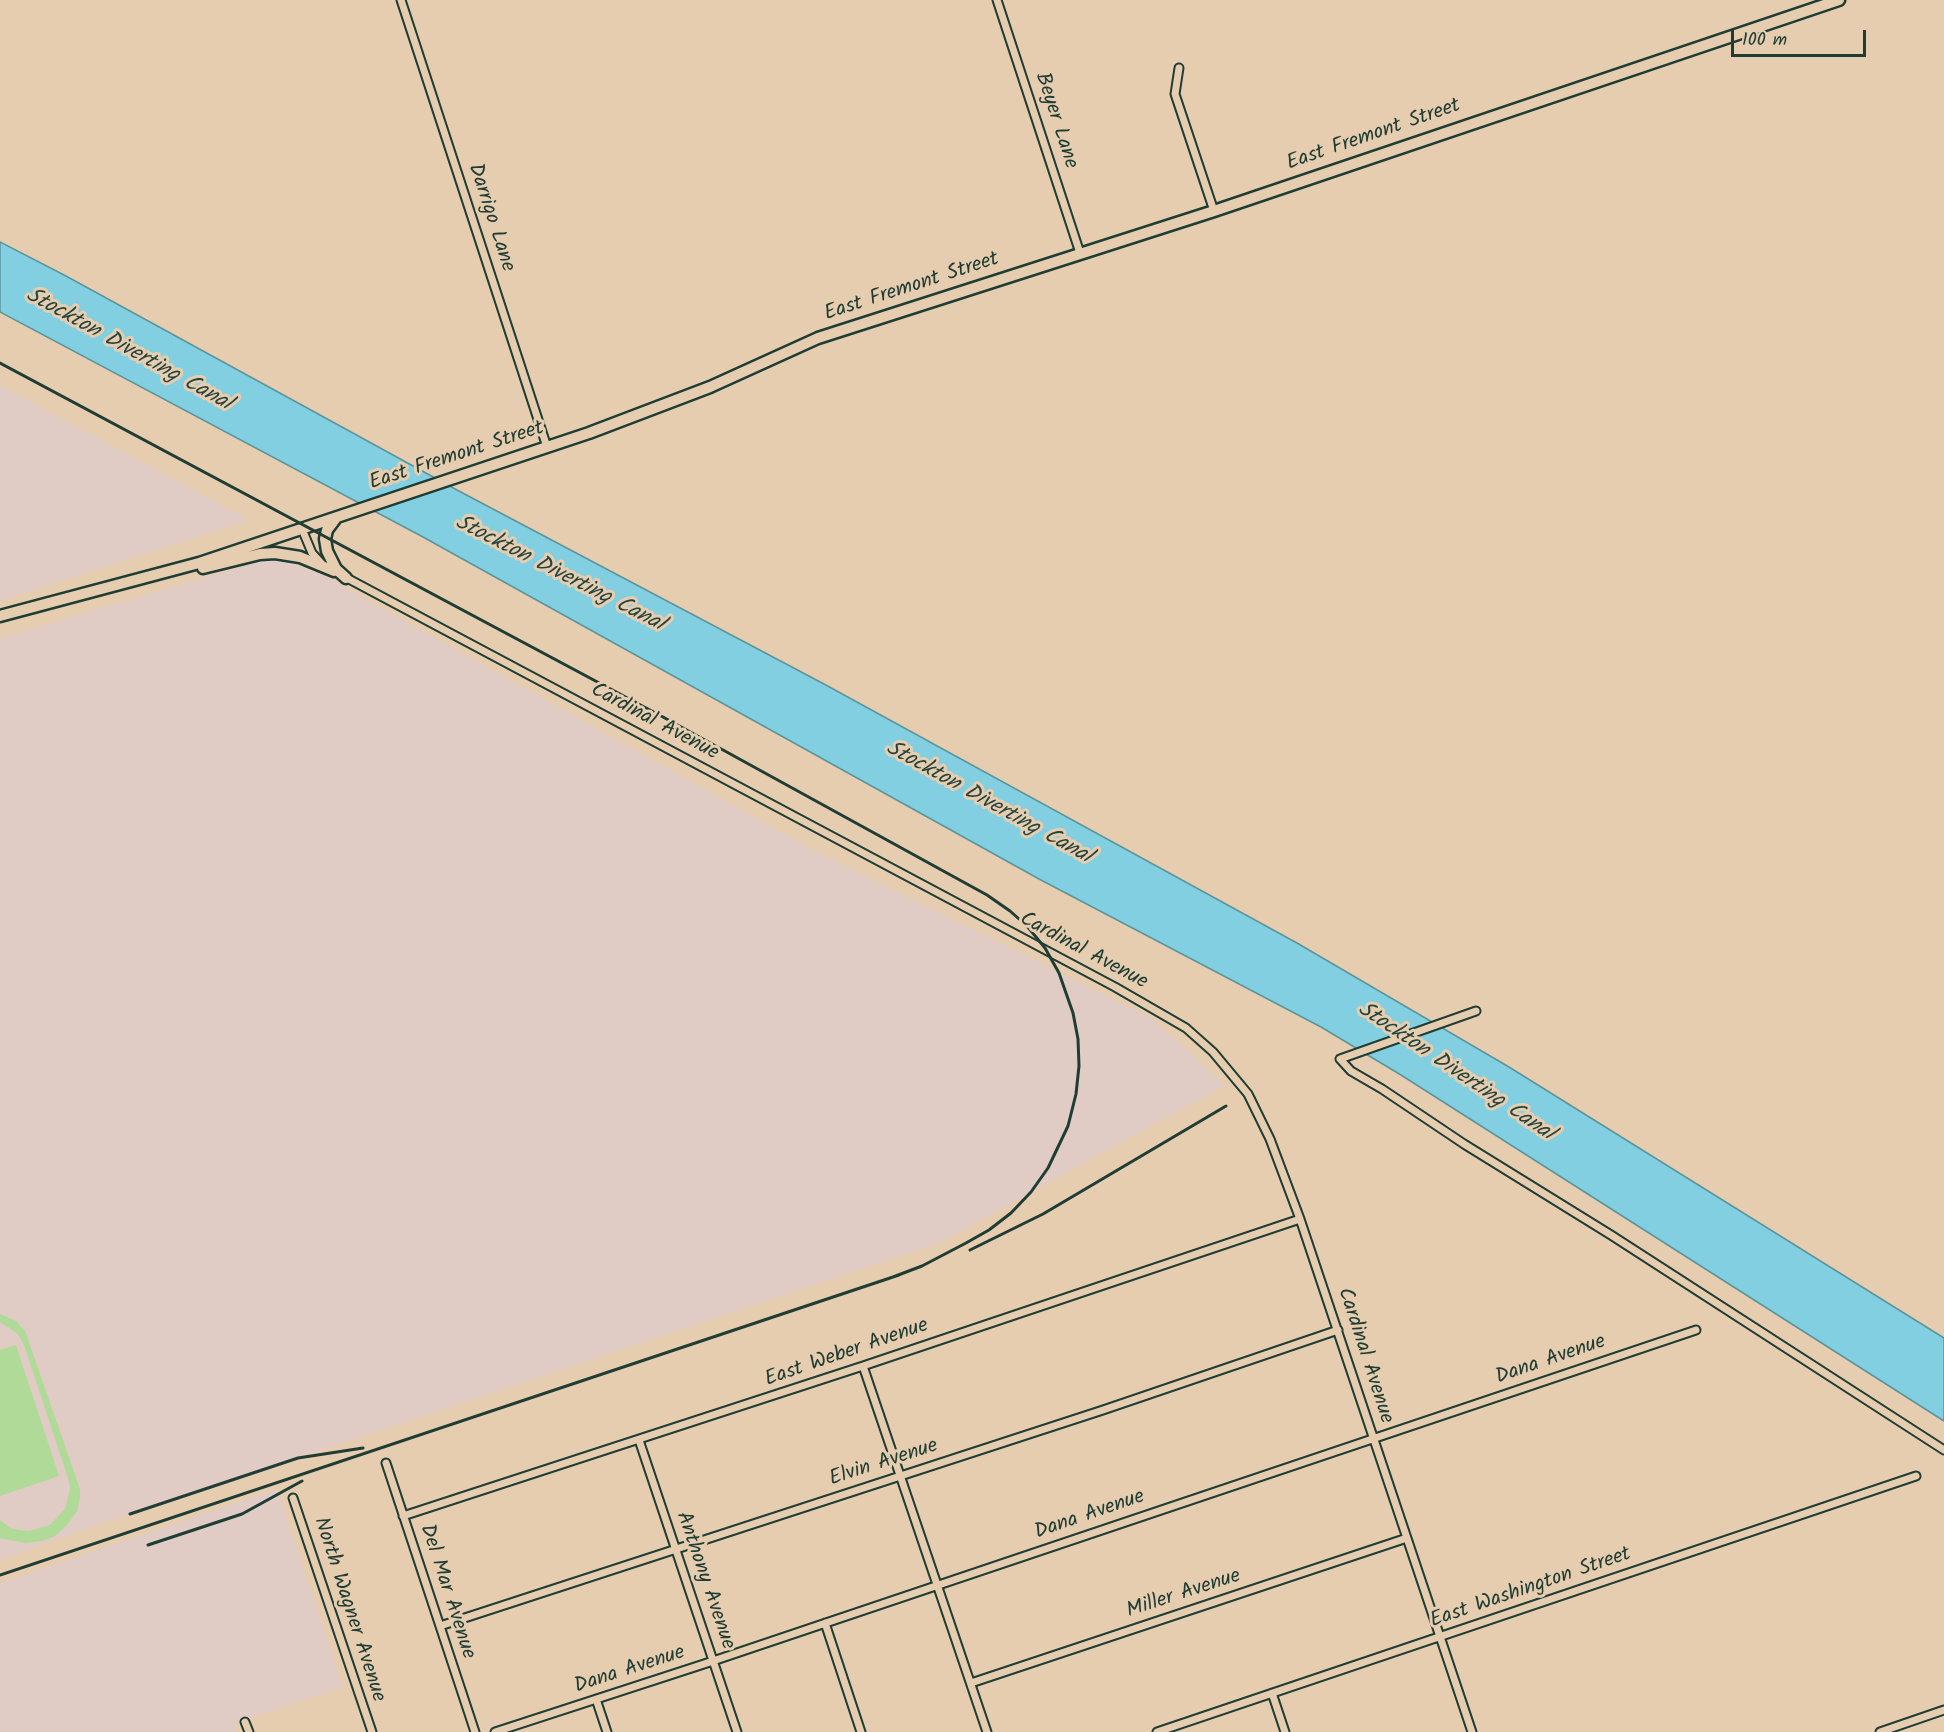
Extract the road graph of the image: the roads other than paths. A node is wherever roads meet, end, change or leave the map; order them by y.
1 (401, 0) edge
2 (998, 0) edge
3 (1839, 0) edge
4 (1179, 68) dead end
5 (1214, 211) junction
6 (1080, 253) junction
7 (547, 447) junction
8 (340, 516) junction
9 (302, 529) junction
10 (334, 571) junction
11 (158, 574) junction
12 (346, 578) junction
13 (0, 616) edge
14 (1476, 1011) dead end
15 (1300, 1219) junction
16 (1338, 1330) junction
17 (1696, 1330) dead end
18 (863, 1366) junction
19 (1373, 1438) junction
20 (639, 1440) junction
21 (1944, 1450) edge
22 (386, 1463) dead end
23 (1916, 1476) dead end
24 (900, 1477) junction
25 (293, 1498) dead end
26 (404, 1516) junction
27 (1407, 1538) junction
28 (675, 1549) junction
29 (938, 1585) junction
30 (825, 1623) junction
31 (440, 1626) junction
32 (1440, 1637) junction
33 (713, 1660) junction
34 (971, 1683) junction
35 (1272, 1693) junction
36 (597, 1700) junction
37 (1944, 1710) edge
38 (245, 1722) dead end
39 (249, 1732) edge
40 (372, 1732) edge
41 (475, 1732) edge
42 (495, 1732) edge
43 (607, 1732) edge
44 (737, 1732) edge
45 (861, 1732) edge
46 (987, 1732) edge
47 (1157, 1732) edge
48 (1284, 1732) edge
49 (1472, 1732) edge
50 (1880, 1732) edge

1 - 7 street, Darrigo Lane
2 - 6 street, Beyer Lane
3 - 5 main road, East Fremont Street
4 - 5 street
5 - 6 main road, East Fremont Street
6 - 7 main road, East Fremont Street
7 - 8 main road, East Fremont Street
8 - 9 main road, East Fremont Street
8 - 12 main road
9 - 10 street, Cardinal Avenue
9 - 11 main road, East Fremont Street
10 - 11 main road
10 - 12 street, Cardinal Avenue
11 - 13 main road, East Fremont Street
12 - 15 street, Cardinal Avenue
14 - 21 street
15 - 16 street, Cardinal Avenue
15 - 18 street, East Weber Avenue
16 - 19 street, Cardinal Avenue
16 - 24 street, Elvin Avenue
17 - 19 street, Dana Avenue
18 - 20 street, East Weber Avenue
18 - 24 street
19 - 27 street, Cardinal Avenue
19 - 29 street, Dana Avenue
20 - 26 street, East Weber Avenue
20 - 28 street, Anthony Avenue
22 - 26 street, Del Mar Avenue
23 - 32 street, East Washington Street
24 - 28 street, Elvin Avenue
24 - 29 street
25 - 40 street, North Wagner Avenue
26 - 31 street, Del Mar Avenue
27 - 32 street, Cardinal Avenue
27 - 34 street, Miller Avenue
28 - 31 street, Elvin Avenue
28 - 33 street, Anthony Avenue
29 - 30 street, Dana Avenue
29 - 34 street
30 - 33 street, Dana Avenue
30 - 45 street
31 - 41 street, Del Mar Avenue
32 - 35 street, East Washington Street
32 - 49 street, Cardinal Avenue
33 - 36 street, Dana Avenue
33 - 44 street, Anthony Avenue
34 - 46 street
35 - 47 street, East Washington Street
35 - 48 street
36 - 42 street, Dana Avenue
36 - 43 street
37 - 50 street
38 - 39 street

